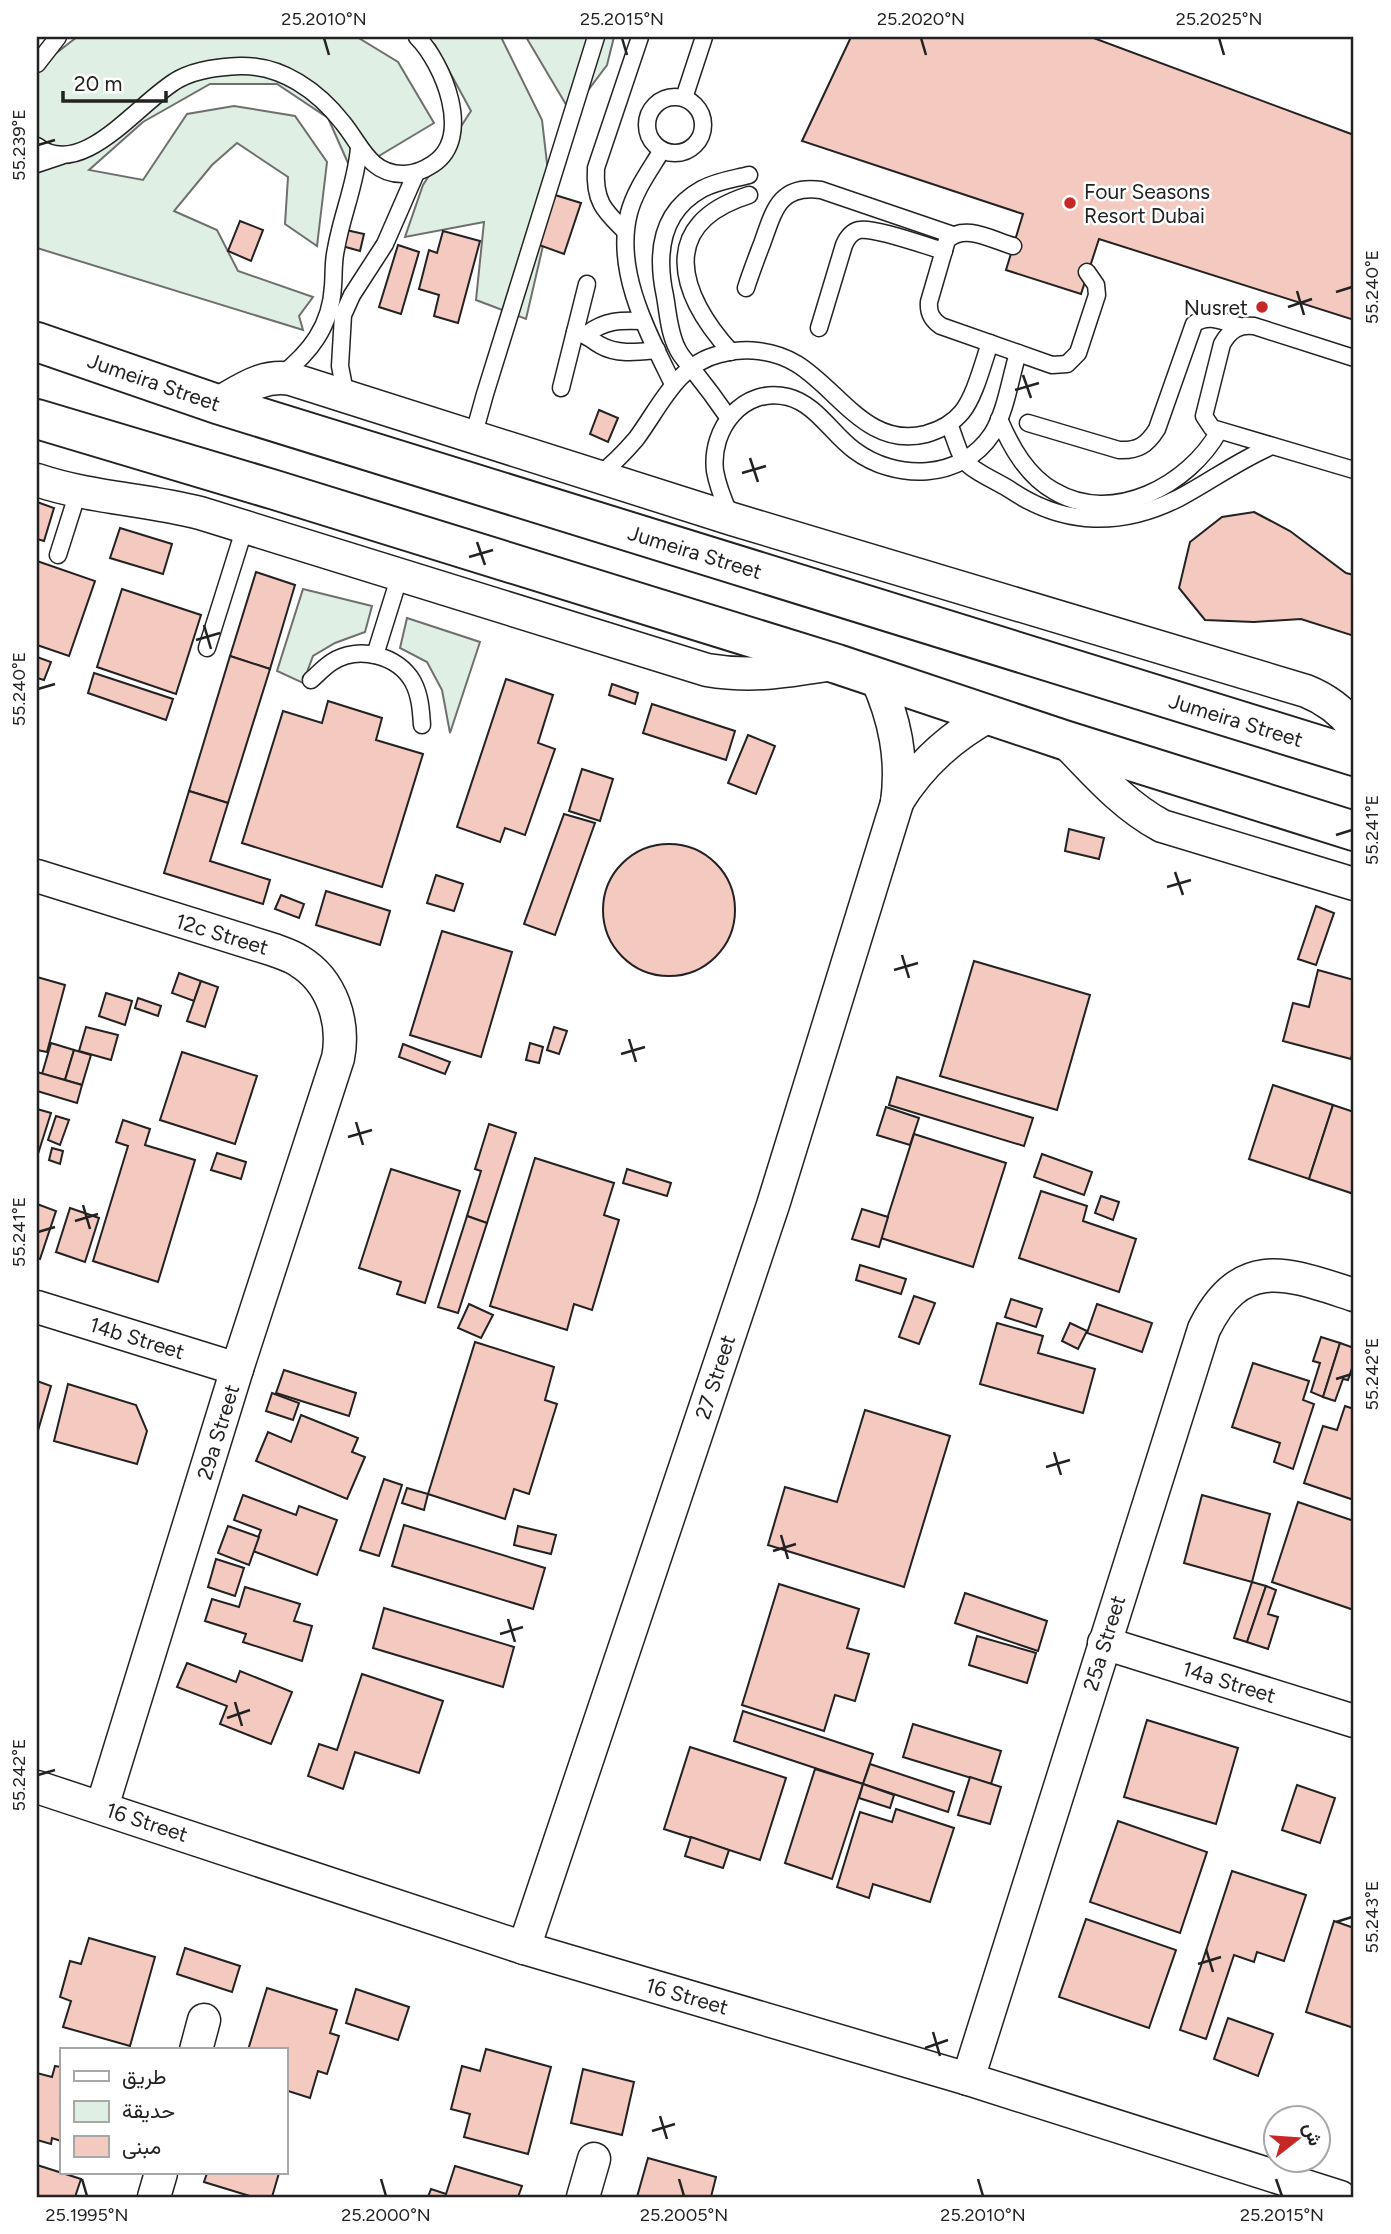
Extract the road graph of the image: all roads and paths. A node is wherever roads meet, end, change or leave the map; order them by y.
1 (58, 37) edge
2 (417, 37) edge
3 (596, 37) edge
4 (640, 37) edge
5 (704, 37) edge
6 (37, 64) edge
7 (684, 98) junction
8 (37, 146) edge
9 (359, 148) junction
10 (662, 150) junction
11 (61, 156) junction
12 (37, 164) edge
13 (416, 173) junction
14 (749, 175) dead end
15 (749, 195) dead end
16 (625, 230) junction
17 (953, 235) junction
18 (1013, 246) dead end
19 (944, 251) junction
20 (1087, 272) dead end
21 (587, 284) dead end
22 (333, 288) junction
23 (746, 288) dead end
24 (352, 295) junction
25 (643, 321) junction
26 (1239, 326) junction
27 (819, 328) dead end
28 (581, 333) junction
29 (37, 342) edge
30 (990, 343) junction
31 (657, 350) junction
32 (731, 352) junction
33 (1018, 353) junction
34 (1354, 358) edge
35 (692, 368) junction
36 (278, 377) junction
37 (673, 384) junction
38 (561, 388) dead end
39 (346, 397) junction
40 (217, 404) junction
41 (728, 417) junction
42 (37, 419) edge
43 (999, 419) junction
44 (1028, 423) dead end
45 (950, 424) junction
46 (1219, 430) junction
47 (473, 437) junction
48 (1272, 446) junction
49 (964, 460) junction
50 (1354, 470) edge
51 (598, 476) junction
52 (37, 480) edge
53 (78, 492) junction
54 (732, 519) junction
55 (245, 527) junction
56 (58, 555) dead end
57 (400, 575) junction
58 (206, 648) dead end
59 (375, 655) junction
60 (836, 664) junction
61 (876, 677) junction
62 (311, 680) dead end
63 (992, 714) junction
64 (422, 725) dead end
65 (1354, 727) edge
66 (1064, 740) junction
67 (1354, 756) edge
68 (897, 803) junction
69 (1354, 831) edge
70 (37, 876) edge
71 (1354, 884) edge
72 (338, 1058) joint
73 (1354, 1295) edge
74 (37, 1307) edge
75 (237, 1370) junction
76 (1104, 1643) junction
77 (1354, 1721) edge
78 (37, 1787) edge
79 (102, 1807) junction
80 (524, 1948) junction
81 (204, 2020) dead end
82 (197, 2048) edge
83 (968, 2079) junction
84 (594, 2159) dead end
85 (161, 2174) edge
86 (154, 2197) edge
87 (583, 2197) edge
88 (1340, 2197) edge

1 - 6 lane
2 - 13 lane
3 - 47 lane
4 - 16 lane
5 - 7 lane
7 - 10 lane
7 - 10 lane
8 - 11 lane
9 - 11 lane
9 - 13 lane
9 - 22 lane
10 - 16 lane
11 - 12 lane
13 - 24 lane
14 - 35 lane
15 - 32 lane
16 - 25 lane
17 - 18 lane
17 - 19 lane
17 - 23 lane
19 - 27 lane
19 - 30 lane
20 - 33 lane
21 - 28 lane
22 - 24 lane
22 - 36 lane
24 - 39 lane
25 - 28 lane
25 - 31 lane
26 - 34 lane
26 - 44 lane
26 - 46 lane
28 - 31 lane
28 - 38 lane
29 - 40 main road, Jumeira Street
30 - 33 lane
30 - 45 lane
31 - 37 lane
32 - 35 lane
32 - 45 lane
33 - 43 lane
35 - 37 lane
35 - 41 lane
36 - 39 street
36 - 40 street
37 - 51 lane
39 - 47 street
40 - 67 main road, Jumeira Street
41 - 49 lane
41 - 54 lane
42 - 60 main road
43 - 46 lane
43 - 49 lane
45 - 49 lane
46 - 48 lane
47 - 51 street
48 - 49 lane
48 - 50 lane
51 - 54 street
52 - 53 street
53 - 55 street
53 - 56 lane
54 - 65 street
55 - 57 street
55 - 58 lane
57 - 59 lane
57 - 60 street
59 - 62 lane
59 - 64 lane
60 - 61 main road
61 - 63 main road
61 - 68 street, 27 Street
63 - 66 main road
63 - 68 street, 27 Street
66 - 69 main road
66 - 71 street
68 - 80 street, 27 Street
70 - 72 street, 12c Street
72 - 75 street, 29a Street
73 - 76 street, 25a Street
74 - 75 street, 14b Street
75 - 79 street, 29a Street
76 - 77 street, 14a Street
76 - 83 street, 25a Street
78 - 79 street, 16 Street
79 - 80 street, 16 Street
80 - 83 street, 16 Street
81 - 82 street
83 - 88 street, 16 Street
84 - 87 street
85 - 86 street

